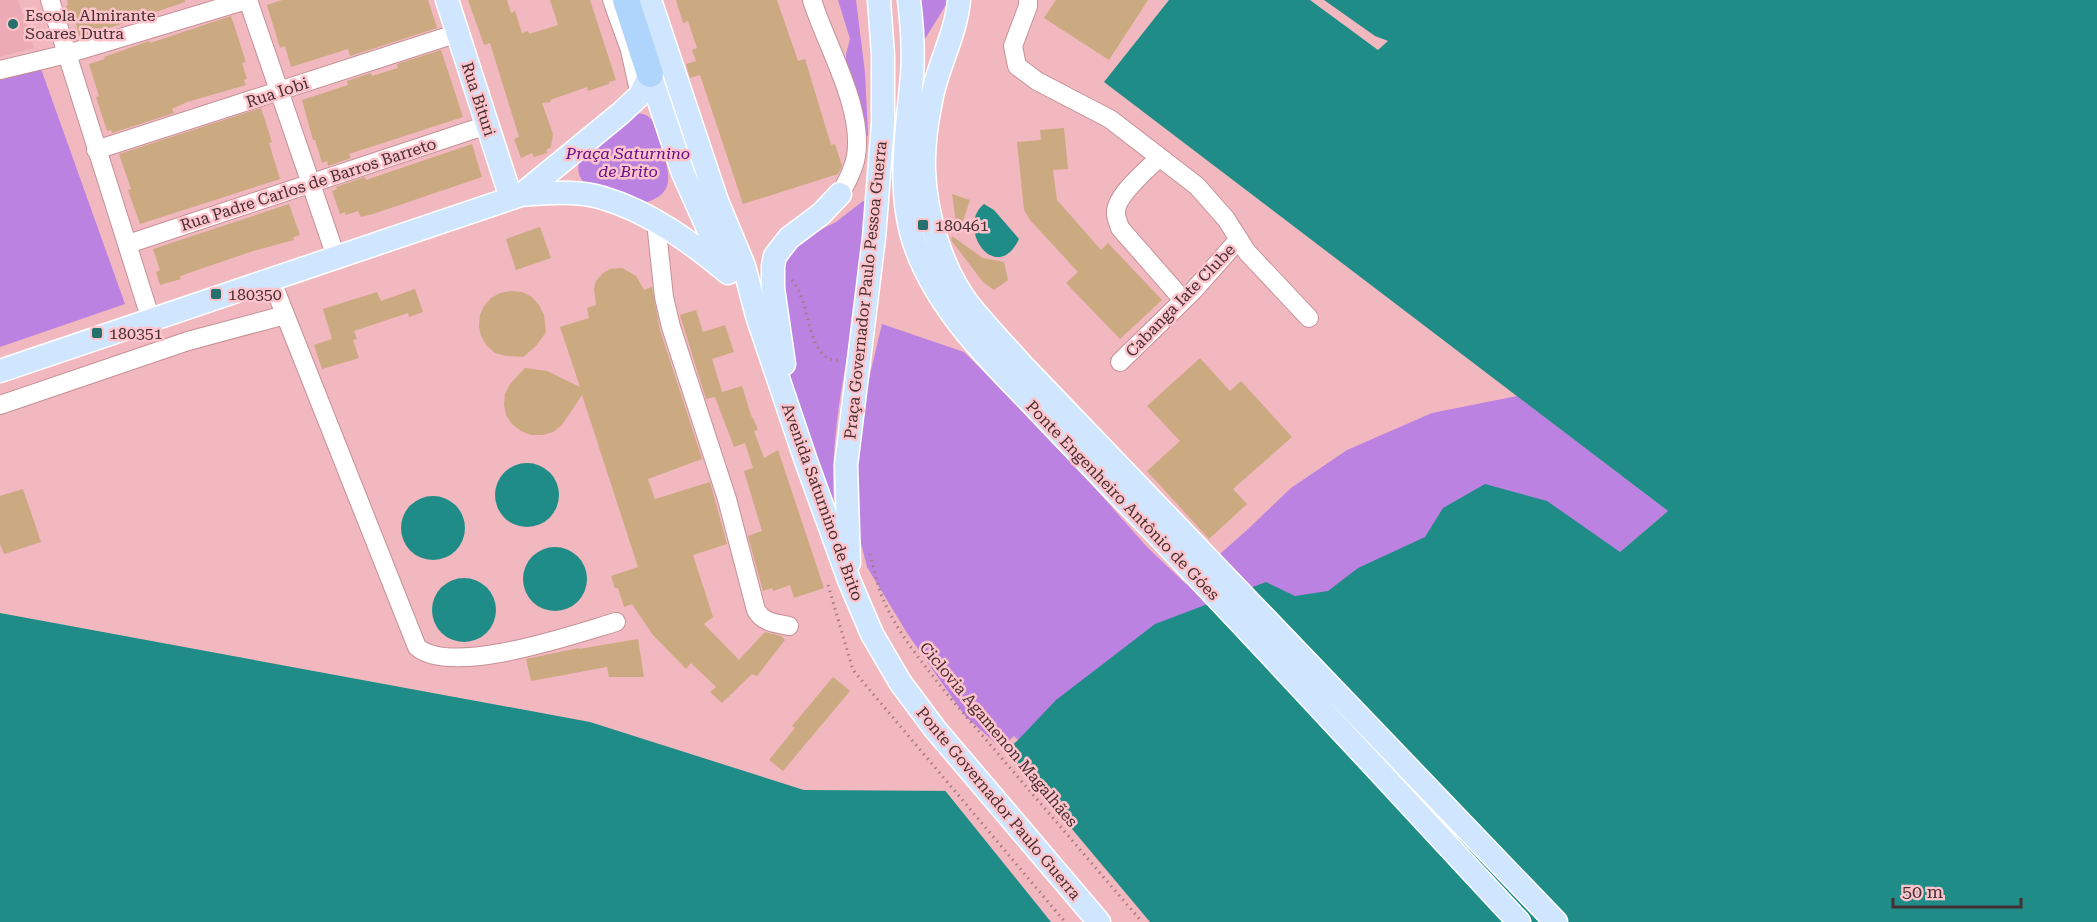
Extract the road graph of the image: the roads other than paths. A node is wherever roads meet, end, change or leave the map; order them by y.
1 (50, 0) edge
2 (248, 0) edge
3 (447, 0) edge
4 (612, 0) edge
5 (626, 0) edge
6 (650, 0) edge
7 (812, 0) edge
8 (879, 0) edge
9 (909, 0) edge
10 (959, 0) edge
11 (1028, 0) edge
12 (458, 33) junction
13 (913, 33) junction
14 (67, 54) junction
15 (0, 70) edge
16 (645, 84) junction
17 (279, 91) junction
18 (488, 125) junction
19 (926, 131) junction
20 (96, 150) junction
21 (1160, 157) junction
22 (311, 183) junction
23 (840, 194) joint
24 (516, 196) junction
25 (656, 222) junction
26 (1239, 239) junction
27 (128, 244) junction
28 (336, 256) junction
29 (728, 273) junction
30 (271, 279) junction
31 (1183, 300) junction
32 (285, 315) junction
33 (757, 316) junction
34 (1309, 318) dead end
35 (152, 320) junction
36 (1120, 362) dead end
37 (0, 370) edge
38 (0, 405) edge
39 (792, 418) junction
40 (1172, 535) junction
41 (849, 580) junction
42 (616, 622) dead end
43 (789, 626) dead end
44 (900, 682) joint
45 (1099, 922) edge
46 (1519, 922) edge
47 (1556, 922) edge

1 - 14 street
2 - 14 street
2 - 17 street
3 - 12 main road, Rua Bituri
4 - 16 street, Avenida Saturnino de Brito
5 - 16 highway
6 - 33 main road, Avenida Saturnino de Brito
7 - 23 street
8 - 41 main road, Praça Governador Paulo Pessoa Guerra
9 - 13 main road, Ponte Engenheiro Antônio de Góes
10 - 19 main road
11 - 21 street, Cabanga Iate Clube
12 - 17 street, Rua Iobi
12 - 18 main road, Rua Bituri
13 - 19 main road
13 - 40 main road, Ponte Engenheiro Antônio de Góes
14 - 15 street
14 - 20 street
16 - 24 main road
16 - 29 main road, Avenida Saturnino de Brito
17 - 20 street, Rua Iobi
17 - 22 street
18 - 22 street, Rua Padre Carlos de Barros Barreto
18 - 24 main road, Rua Bituri
19 - 40 main road, Ponte Engenheiro Antônio de Góes
20 - 27 street
21 - 26 street, Cabanga Iate Clube
21 - 31 street
22 - 27 street, Rua Padre Carlos de Barros Barreto
22 - 28 street
23 - 39 main road
24 - 25 main road
24 - 28 main road
25 - 29 main road
25 - 43 street
26 - 31 street, Cabanga Iate Clube
26 - 34 street, Cabanga Iate Clube
27 - 35 street
28 - 30 main road
29 - 33 main road, Avenida Saturnino de Brito
30 - 32 street
30 - 35 main road
31 - 36 street, Cabanga Iate Clube
32 - 38 street
32 - 42 street
33 - 39 main road, Avenida Saturnino de Brito
35 - 37 main road
39 - 41 main road, Avenida Saturnino de Brito
40 - 46 main road, Ponte Engenheiro Antônio de Góes
40 - 47 main road, Ponte Engenheiro Antônio de Góes
41 - 44 main road, Avenida Saturnino de Brito
44 - 45 main road, Ponte Governador Paulo Guerra

